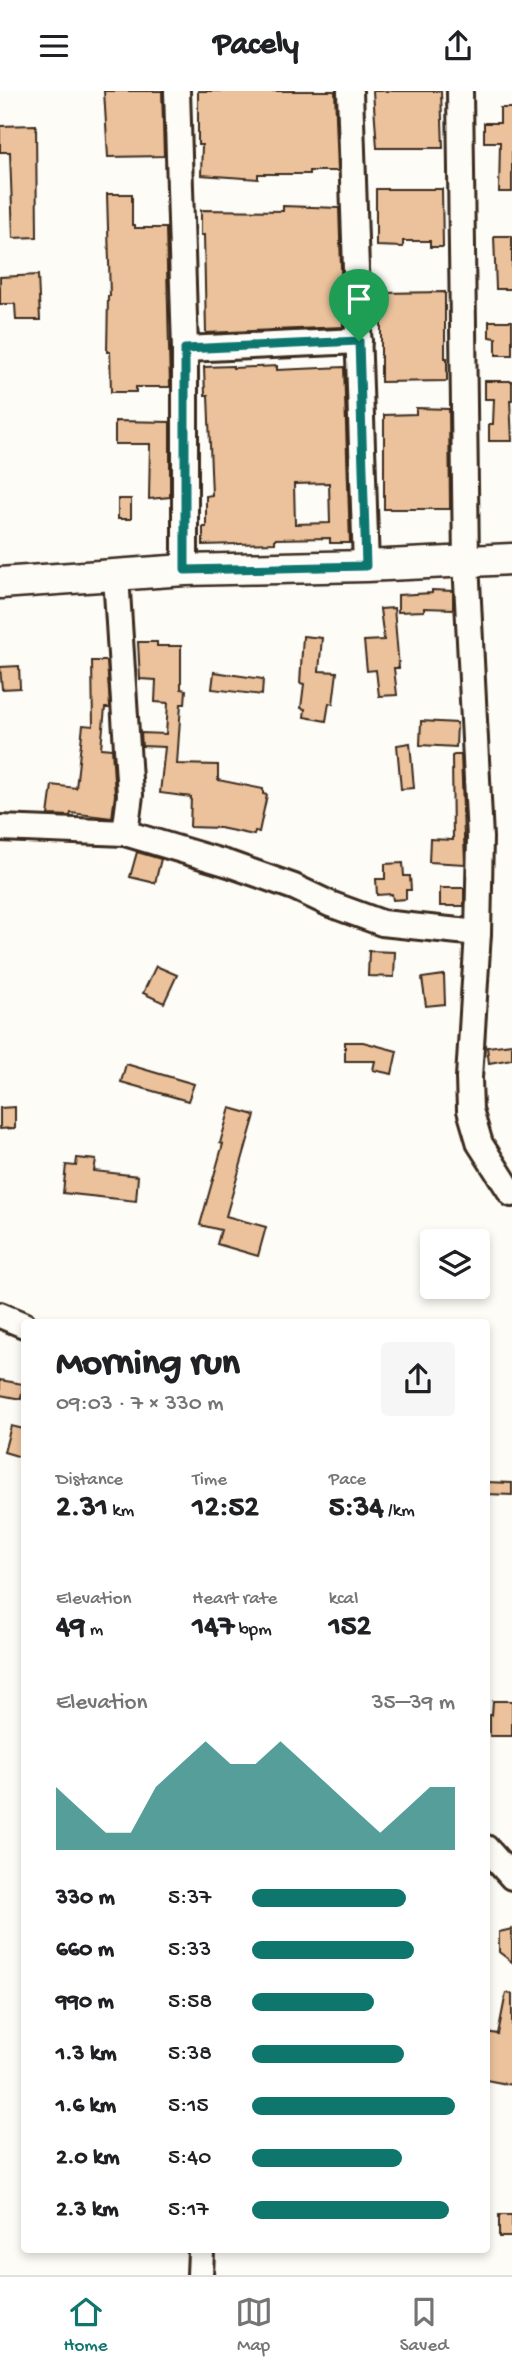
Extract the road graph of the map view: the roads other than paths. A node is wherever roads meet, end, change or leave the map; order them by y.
1 (177, 91) edge
2 (350, 91) edge
3 (460, 91) edge
4 (359, 341) junction
5 (185, 349) junction
6 (512, 559) edge
7 (466, 562) junction
8 (366, 566) junction
9 (185, 570) junction
10 (116, 576) junction
11 (0, 583) edge
12 (0, 828) edge
13 (125, 833) junction
14 (478, 933) junction
15 (512, 1194) edge
16 (0, 1315) edge
17 (21, 1324) edge
18 (490, 1852) edge
19 (512, 1877) edge
20 (201, 2253) edge
21 (200, 2275) edge

1 - 5 street
2 - 4 street
3 - 7 street
4 - 5 street
4 - 8 street
5 - 9 street
6 - 7 main road
7 - 8 main road
7 - 14 street
8 - 9 main road
9 - 10 main road
10 - 11 main road
10 - 13 street
12 - 13 street
13 - 14 street
14 - 15 street
16 - 17 street
18 - 19 street
20 - 21 street

